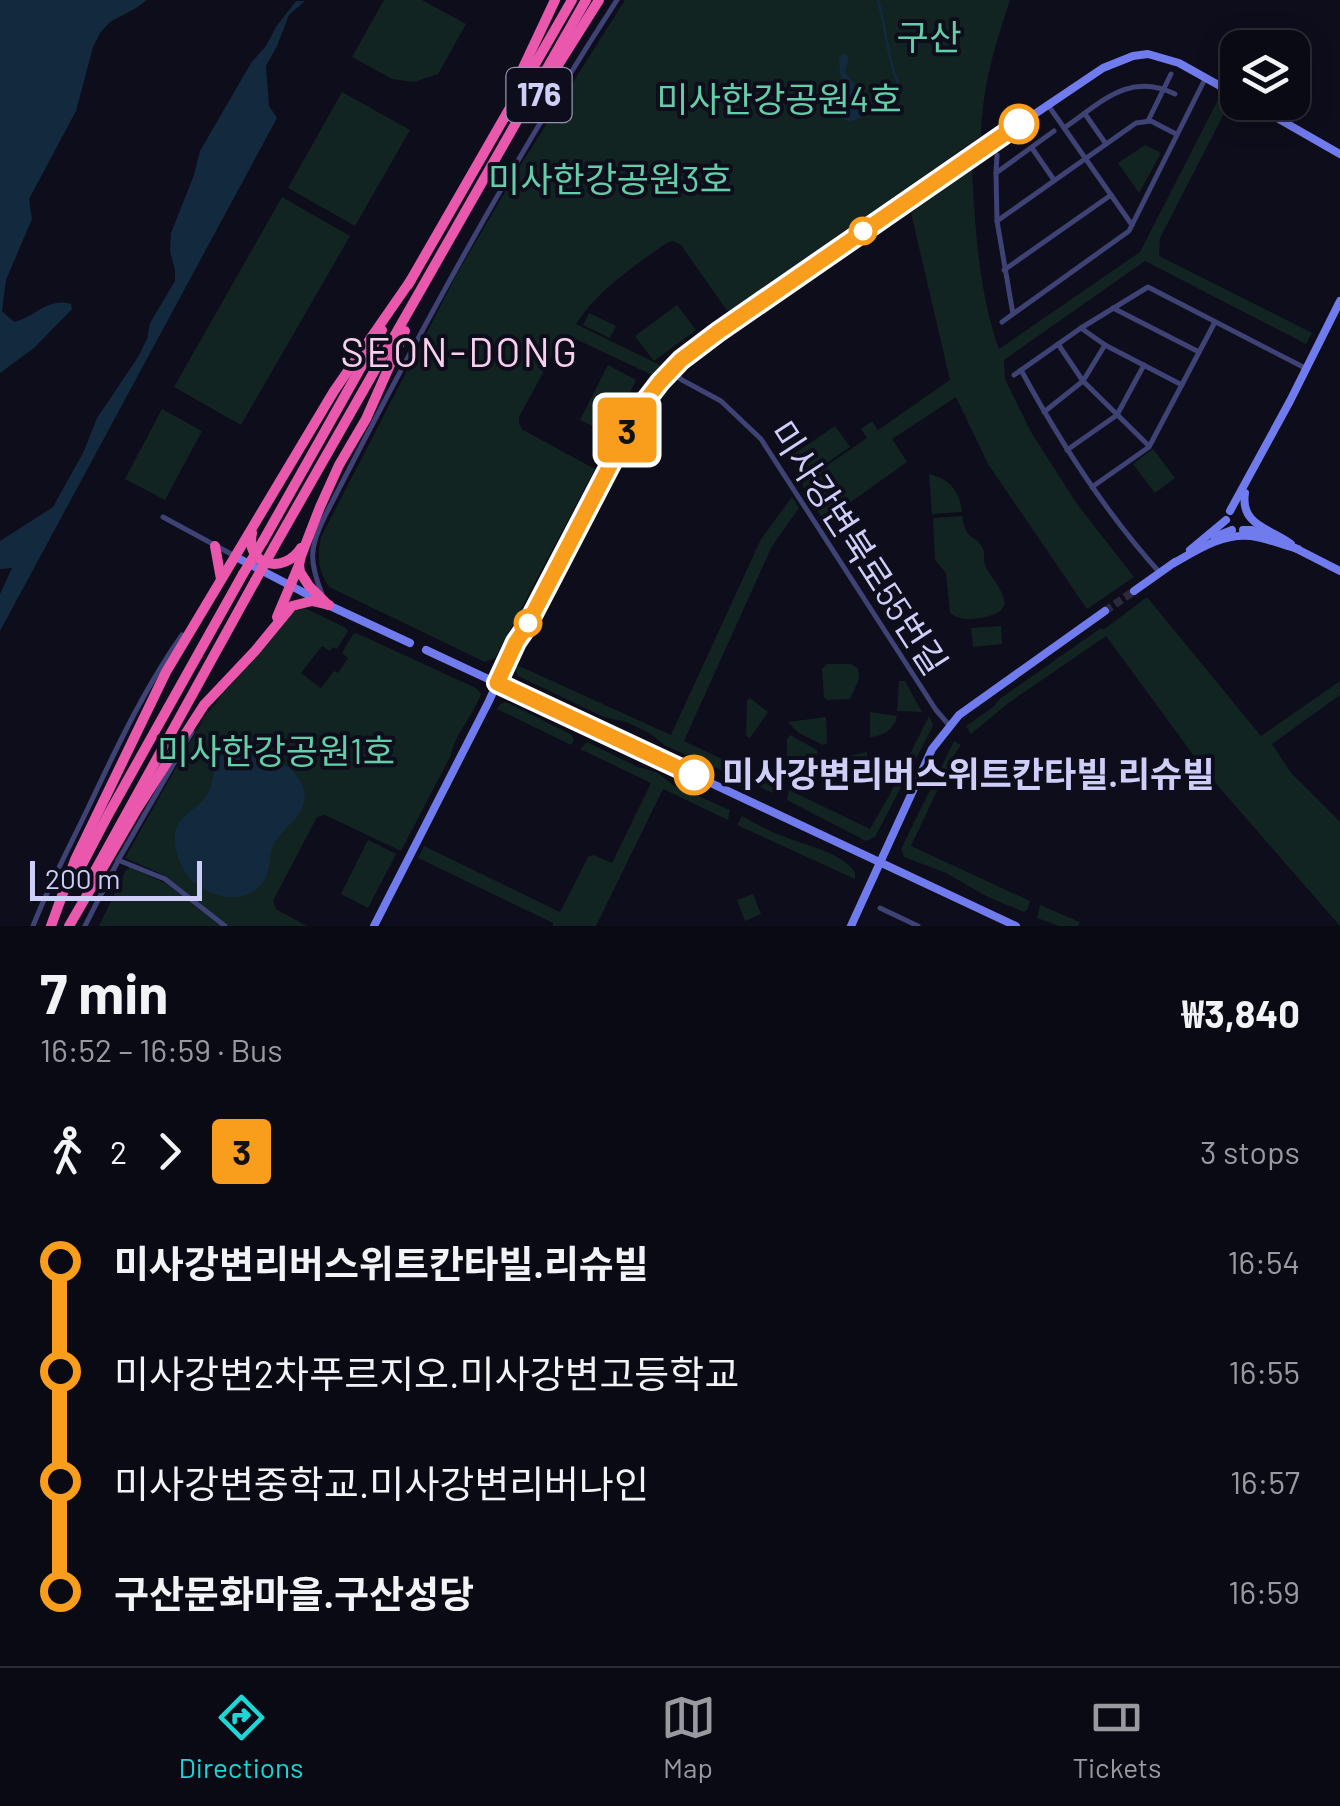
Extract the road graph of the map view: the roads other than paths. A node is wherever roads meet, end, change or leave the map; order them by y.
1 (555, 0) edge
2 (572, 0) edge
3 (586, 0) edge
4 (599, 0) edge
5 (616, 0) edge
6 (1170, 74) dead end
7 (1206, 77) junction
8 (1220, 85) edge
9 (1164, 88) junction
10 (1175, 94) dead end
11 (1048, 105) junction
12 (1085, 114) junction
13 (1280, 120) edge
14 (1148, 121) junction
15 (1064, 128) junction
16 (1054, 132) dead end
17 (1176, 134) junction
18 (1106, 144) junction
19 (1032, 148) junction
20 (1340, 154) edge
21 (997, 155) dead end
22 (1085, 158) junction
23 (956, 167) dead end
24 (996, 173) junction
25 (942, 177) dead end
26 (1054, 180) junction
27 (465, 184) junction
28 (479, 190) junction
29 (1111, 196) junction
30 (997, 221) junction
31 (1132, 225) junction
32 (1004, 270) junction
33 (411, 280) junction
34 (422, 289) junction
35 (1340, 301) edge
36 (1113, 308) junction
37 (1013, 314) junction
38 (1002, 322) dead end
39 (1215, 322) junction
40 (1081, 328) junction
41 (1058, 344) junction
42 (1106, 345) junction
43 (1199, 352) junction
44 (1144, 366) junction
45 (1305, 368) junction
46 (1022, 370) junction
47 (670, 371) junction
48 (1014, 374) dead end
49 (1083, 382) junction
50 (1182, 384) junction
51 (1044, 412) junction
52 (1117, 415) junction
53 (1149, 447) junction
54 (1067, 450) junction
55 (1246, 484) junction
56 (1092, 487) junction
57 (268, 501) junction
58 (320, 508) junction
59 (1230, 510) junction
60 (1246, 513) junction
61 (162, 517) dead end
62 (1226, 520) junction
63 (1232, 530) junction
64 (1243, 530) junction
65 (216, 546) junction
66 (1192, 548) junction
67 (1298, 550) junction
68 (236, 557) junction
69 (1174, 563) junction
70 (299, 565) junction
71 (1340, 571) edge
72 (1160, 573) junction
73 (221, 583) junction
74 (290, 586) junction
75 (1134, 591) tunnel mouth
76 (327, 604) junction
77 (204, 611) junction
78 (1105, 611) tunnel mouth
79 (270, 632) junction
80 (410, 643) dead end
81 (426, 650) dead end
82 (255, 651) junction
83 (497, 683) junction
84 (949, 724) junction
85 (118, 860) junction
86 (880, 863) junction
87 (880, 908) dead end
88 (892, 914) junction
89 (51, 925) edge
90 (33, 926) edge
91 (69, 926) edge
92 (85, 926) edge
93 (226, 926) edge
94 (374, 926) edge
95 (850, 926) edge
96 (886, 926) edge
97 (918, 926) edge
98 (1016, 926) edge

1 - 27 highway, 176
2 - 27 highway
3 - 28 highway
4 - 28 highway, 176
5 - 76 street
6 - 9 street
7 - 8 main road
7 - 11 main road
7 - 17 street
9 - 10 street
9 - 12 street
9 - 14 street
11 - 15 street
11 - 23 main road
12 - 15 street
12 - 18 street
13 - 20 main road
14 - 17 street
14 - 18 street
15 - 22 street
16 - 19 street
17 - 31 street
18 - 22 street
19 - 24 street
19 - 26 street
21 - 24 street
22 - 26 street
22 - 29 street
24 - 30 street
25 - 47 main road
26 - 30 street
27 - 33 highway
28 - 34 highway
29 - 31 street
29 - 32 street
30 - 32 street
31 - 37 street
32 - 37 street
33 - 57 highway
33 - 89 highway, bridge
34 - 58 highway
34 - 91 highway, bridge
35 - 45 main road
36 - 39 street
36 - 40 street
36 - 43 street
37 - 38 street
39 - 43 street
39 - 45 street
40 - 41 street
40 - 42 street
41 - 46 street
41 - 49 street
42 - 44 street
42 - 49 street
43 - 50 street
44 - 50 street
44 - 52 street
45 - 55 main road
46 - 48 street
46 - 51 street
47 - 83 main road
47 - 84 street, 미사강변북로55번길
49 - 51 street
49 - 52 street
50 - 53 street
51 - 54 street
52 - 53 street
52 - 54 street
53 - 56 street
54 - 56 street
55 - 59 main road
55 - 60 main road
56 - 72 street
57 - 58 highway
57 - 68 highway
58 - 70 highway
59 - 60 main road
59 - 62 main road
60 - 64 main road
60 - 67 main road
61 - 65 street
62 - 63 main road
62 - 66 main road
63 - 64 main road
63 - 66 main road
64 - 67 main road
65 - 68 street
65 - 73 highway
66 - 69 main road
67 - 69 main road
67 - 71 main road
68 - 73 highway
68 - 74 main road
69 - 72 main road
70 - 74 highway
70 - 76 highway
72 - 75 main road
73 - 77 highway
74 - 76 main road
74 - 79 highway
76 - 79 highway
76 - 80 main road
77 - 89 highway
77 - 90 street
78 - 84 main road
79 - 82 highway
81 - 83 main road
82 - 85 street
82 - 91 highway
83 - 86 main road
83 - 94 main road
84 - 86 main road
85 - 92 street
85 - 93 street
86 - 95 main road
86 - 98 main road
87 - 88 street
88 - 96 street
88 - 97 street

